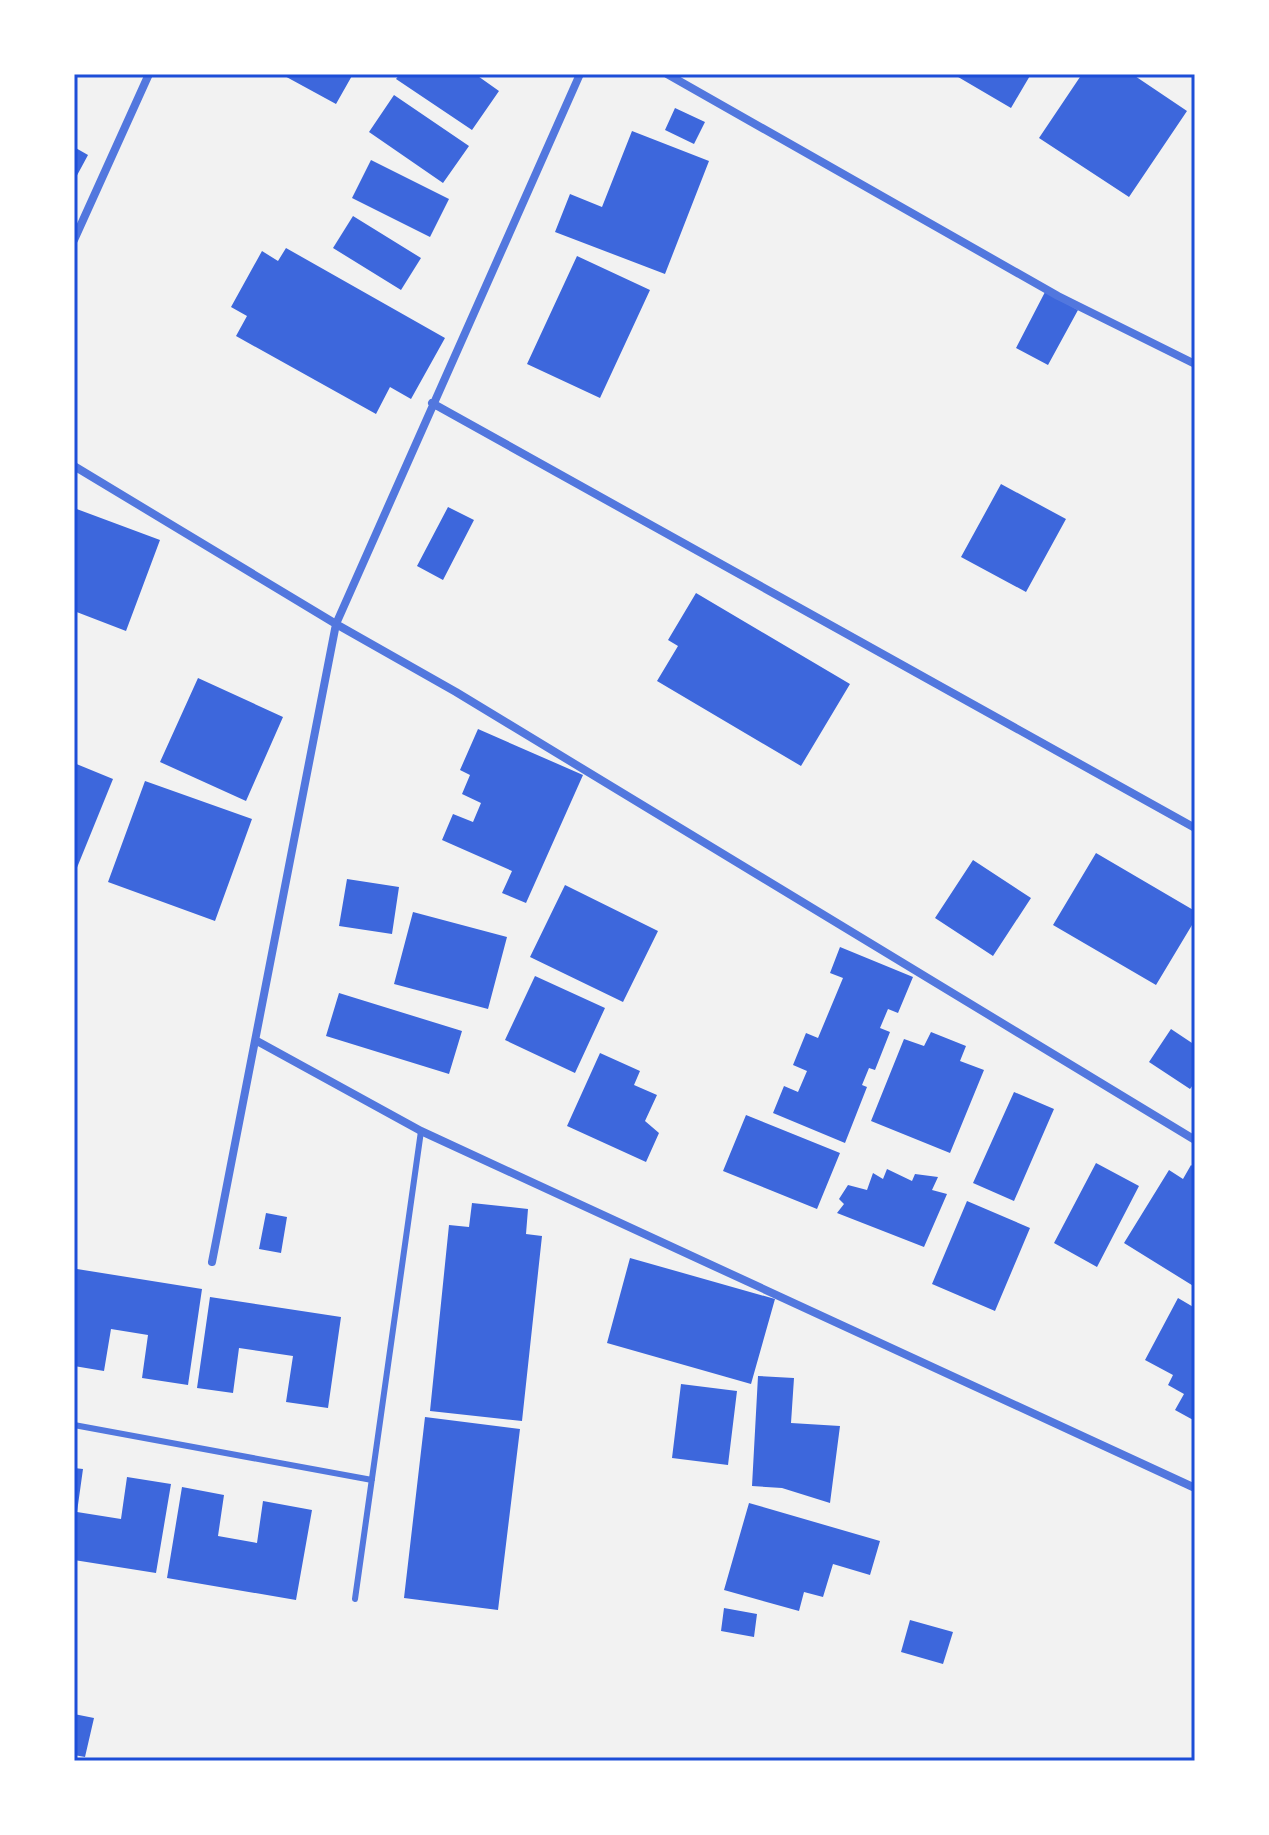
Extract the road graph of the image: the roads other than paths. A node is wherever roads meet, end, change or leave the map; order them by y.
1 (149, 74) edge
2 (580, 74) edge
3 (667, 74) edge
4 (74, 240) edge
5 (1195, 364) edge
6 (432, 403) junction
7 (74, 466) edge
8 (336, 624) junction
9 (1195, 828) edge
10 (257, 1041) junction
11 (421, 1131) junction
12 (1195, 1140) edge
13 (212, 1262) dead end
14 (74, 1425) edge
15 (372, 1480) junction
16 (1195, 1488) edge
17 (355, 1599) dead end

1 - 4 street
2 - 6 street
3 - 5 street
6 - 8 street
6 - 9 street
7 - 8 street
8 - 10 street
8 - 12 street
10 - 11 street
10 - 13 street
11 - 15 lane
11 - 16 street
14 - 15 lane
15 - 17 lane

